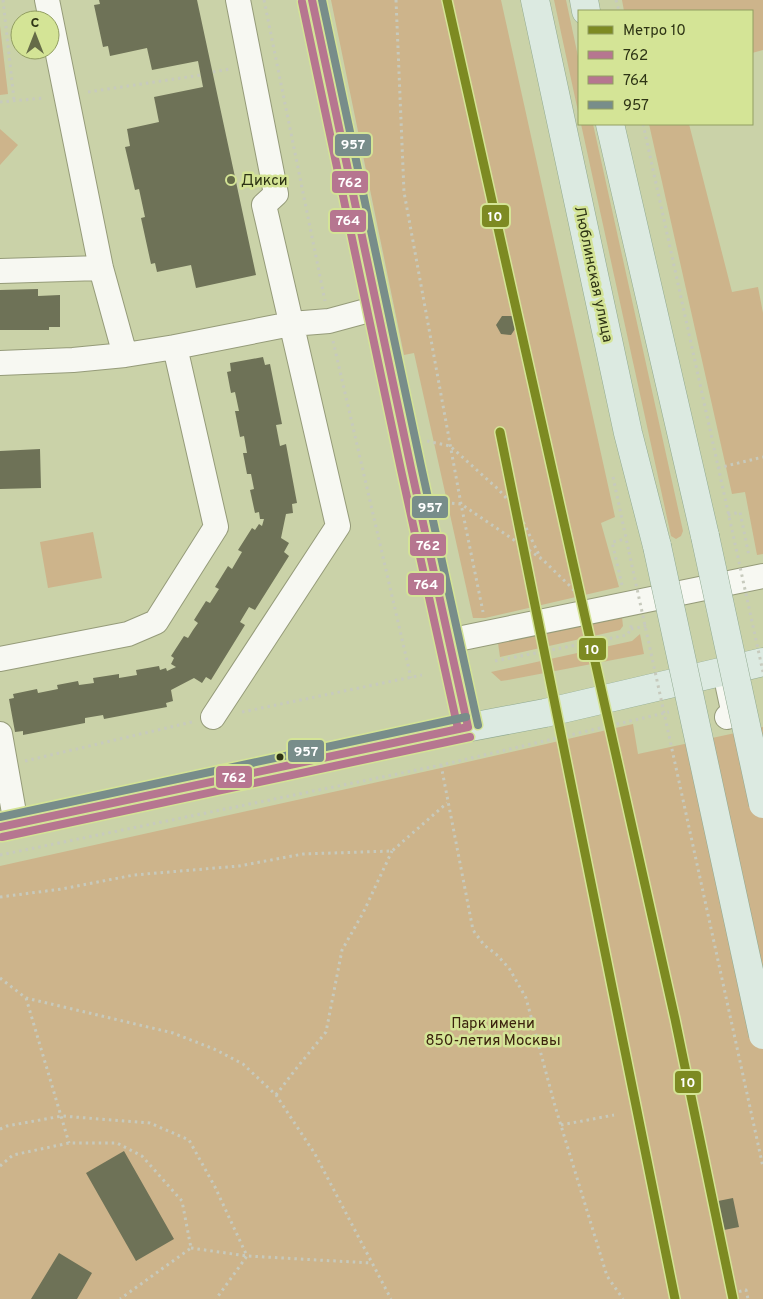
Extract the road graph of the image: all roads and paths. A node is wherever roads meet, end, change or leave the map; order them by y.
1 (3, 0) edge
2 (47, 0) edge
3 (238, 0) edge
4 (312, 0) edge
5 (396, 0) edge
6 (535, 0) edge
7 (201, 75) dead end
8 (67, 96) junction
9 (14, 100) junction
10 (0, 102) edge
11 (610, 125) edge
12 (644, 125) edge
13 (102, 268) junction
14 (0, 271) edge
15 (377, 308) junction
16 (291, 324) junction
17 (175, 348) junction
18 (125, 355) junction
19 (0, 363) edge
20 (423, 440) dead end
21 (450, 446) junction
22 (763, 457) edge
23 (718, 468) junction
24 (438, 501) dead end
25 (461, 504) junction
26 (728, 515) junction
27 (626, 539) dead end
28 (629, 552) dead end
29 (542, 559) junction
30 (757, 569) edge
31 (623, 592) dead end
32 (574, 596) dead end
33 (484, 614) dead end
34 (631, 621) dead end
35 (448, 641) junction
36 (0, 659) edge
37 (494, 661) dead end
38 (763, 662) edge
39 (724, 671) junction
40 (763, 672) edge
41 (672, 711) dead end
42 (212, 717) dead end
43 (726, 717) dead end
44 (468, 727) junction
45 (0, 734) edge
46 (441, 767) junction
47 (447, 803) junction
48 (763, 804) edge
49 (8, 826) edge
50 (392, 851) junction
51 (0, 855) edge
52 (0, 897) edge
53 (0, 978) edge
54 (26, 998) junction
55 (763, 1035) edge
56 (276, 1095) junction
57 (614, 1114) dead end
58 (62, 1116) junction
59 (561, 1125) junction
60 (0, 1129) edge
61 (70, 1143) junction
62 (0, 1166) edge
63 (763, 1167) edge
64 (191, 1248) junction
65 (247, 1256) junction
66 (371, 1263) junction
67 (730, 1280) dead end
68 (120, 1299) edge
69 (216, 1299) edge
70 (391, 1299) edge
71 (623, 1299) edge
72 (748, 1299) edge

1 - 9 path
2 - 8 street
3 - 16 street
4 - 15 street
5 - 21 path
6 - 55 main road, Люблинская улица, bridge
7 - 8 path
8 - 9 path
8 - 13 street
9 - 10 path
11 - 48 main road, bridge
12 - 23 path
13 - 14 street
13 - 18 street
15 - 16 street
15 - 35 street
16 - 17 street
16 - 42 street
17 - 18 street
17 - 36 street
18 - 19 street
20 - 21 path
21 - 25 path
21 - 29 path
22 - 23 path
23 - 26 path
24 - 25 path
25 - 29 path
25 - 33 path
26 - 30 path
26 - 40 path, bridge
27 - 31 path
28 - 63 path, bridge
29 - 32 path
30 - 35 street
34 - 37 path
35 - 44 street
38 - 39 main road
39 - 43 street
39 - 44 main road
41 - 46 path
44 - 49 main road
45 - 49 street
46 - 47 path
46 - 51 path
47 - 50 path
47 - 59 path
50 - 52 path
50 - 56 path
53 - 54 path
54 - 56 path
54 - 58 path
56 - 66 path
57 - 59 path
58 - 60 path
58 - 61 path
58 - 65 path
59 - 71 path
61 - 62 path
61 - 64 path
64 - 65 path
64 - 68 path
65 - 66 path
65 - 69 path
66 - 70 path
67 - 72 path

